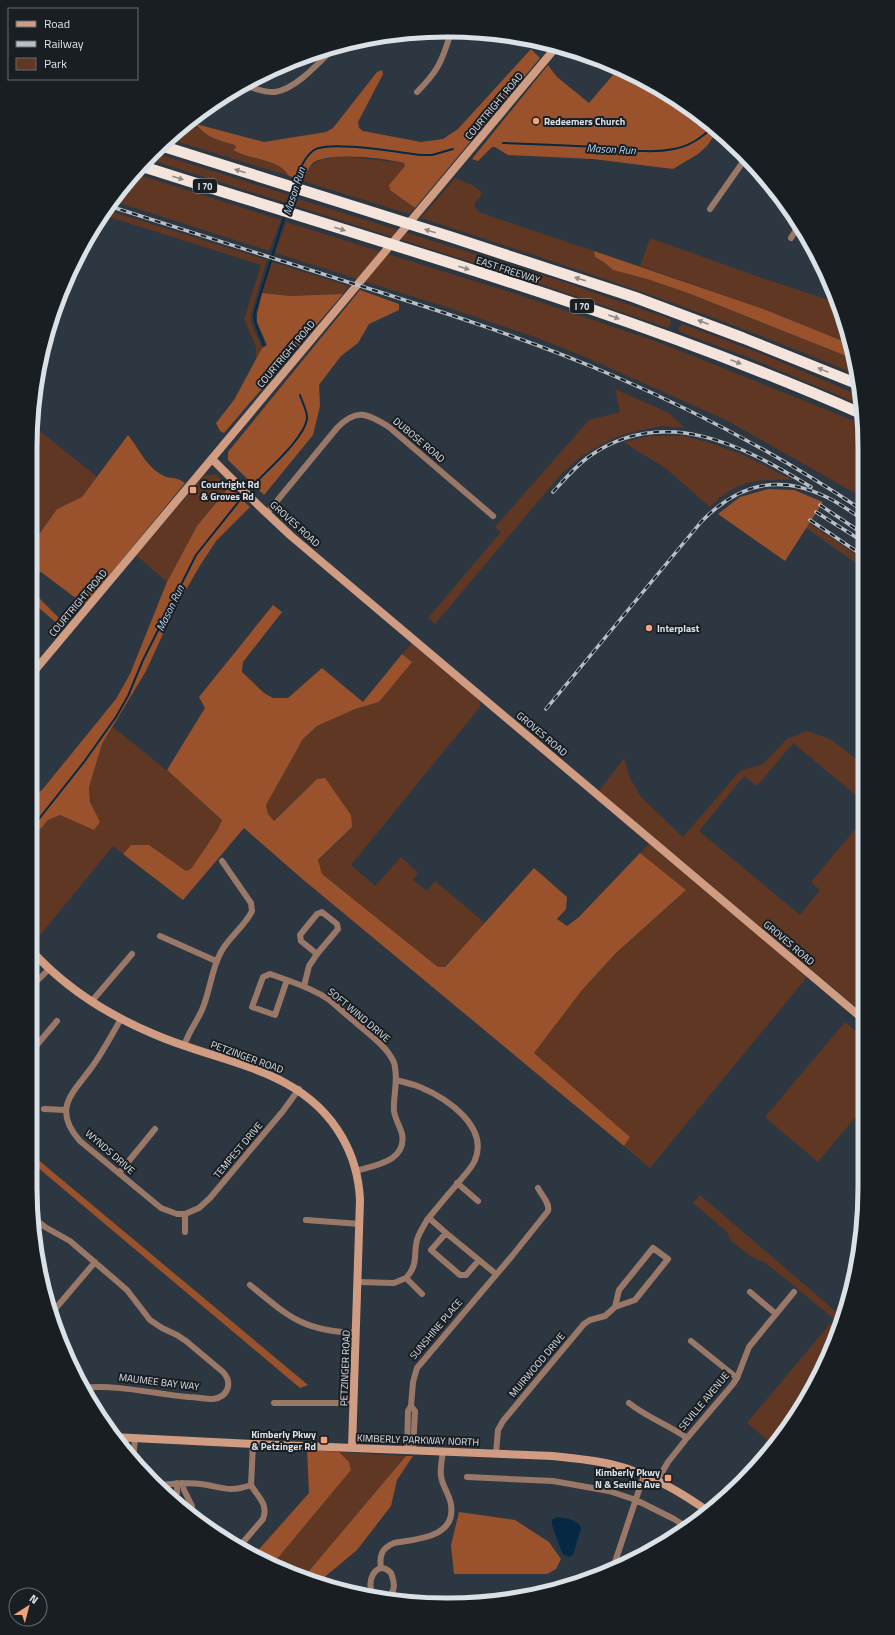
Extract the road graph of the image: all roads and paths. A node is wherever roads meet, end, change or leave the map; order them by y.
1 (447, 37) edge
2 (553, 51) edge
3 (324, 56) edge
4 (252, 87) edge
5 (417, 92) dead end
6 (167, 148) edge
7 (743, 162) edge
8 (147, 168) edge
9 (710, 209) dead end
10 (796, 230) edge
11 (791, 238) dead end
12 (852, 382) edge
13 (856, 412) edge
14 (212, 459) junction
15 (266, 513) junction
16 (493, 516) dead end
17 (37, 668) edge
18 (222, 861) dead end
19 (160, 936) dead end
20 (132, 954) dead end
21 (317, 954) junction
22 (37, 955) edge
23 (216, 961) junction
24 (50, 968) junction
25 (287, 980) junction
26 (37, 981) edge
27 (304, 986) junction
28 (92, 1001) junction
29 (858, 1014) edge
30 (121, 1019) junction
31 (57, 1021) dead end
32 (37, 1045) edge
33 (184, 1046) junction
34 (396, 1080) junction
35 (298, 1089) junction
36 (44, 1109) dead end
37 (65, 1110) junction
38 (155, 1129) dead end
39 (356, 1170) junction
40 (119, 1173) junction
41 (457, 1183) junction
42 (538, 1188) dead end
43 (478, 1201) dead end
44 (184, 1214) junction
45 (429, 1218) junction
46 (306, 1220) dead end
47 (39, 1223) edge
48 (360, 1224) junction
49 (185, 1232) dead end
50 (446, 1233) junction
51 (479, 1260) junction
52 (95, 1262) junction
53 (496, 1274) junction
54 (406, 1278) junction
55 (358, 1282) junction
56 (250, 1285) dead end
57 (750, 1292) dead end
58 (794, 1292) dead end
59 (422, 1294) dead end
60 (615, 1307) junction
61 (56, 1308) edge
62 (776, 1314) junction
63 (356, 1333) junction
64 (690, 1341) dead end
65 (737, 1378) junction
66 (89, 1387) edge
67 (629, 1402) dead end
68 (274, 1403) dead end
69 (354, 1403) junction
70 (122, 1437) edge
71 (135, 1438) junction
72 (687, 1438) junction
73 (253, 1444) junction
74 (352, 1448) junction
75 (410, 1450) junction
76 (134, 1451) edge
77 (443, 1451) junction
78 (496, 1453) junction
79 (644, 1475) junction
80 (467, 1477) dead end
81 (657, 1480) junction
82 (180, 1483) junction
83 (164, 1484) edge
84 (251, 1485) junction
85 (176, 1495) edge
86 (636, 1500) junction
87 (191, 1508) edge
88 (703, 1508) edge
89 (682, 1524) edge
90 (242, 1543) edge
91 (615, 1562) edge
92 (381, 1568) junction
93 (372, 1591) edge
94 (391, 1594) edge

1 - 5 street
2 - 14 street, COURTRIGHT ROAD
3 - 4 street
12 -> 6 highway, EAST FREEWAY / I 70
7 - 9 street
8 -> 13 highway, EAST FREEWAY / I 70
10 - 11 street
14 - 15 street, GROVES ROAD
14 - 17 street, COURTRIGHT ROAD
15 - 16 street, DUBOSE ROAD
15 - 29 street, GROVES ROAD
18 - 23 street
19 - 23 street
20 - 28 street
21 - 21 street
21 - 27 street
22 - 24 street, PETZINGER ROAD
23 - 33 street
24 - 26 street
24 - 28 street, PETZINGER ROAD
25 - 25 street, SOFT WIND DRIVE
25 - 27 street, SOFT WIND DRIVE
27 - 34 street, SOFT WIND DRIVE
28 - 30 street, PETZINGER ROAD
30 - 33 street, PETZINGER ROAD
30 - 37 street
31 - 32 street
33 - 35 street, PETZINGER ROAD
34 - 39 street, SOFT WIND DRIVE
34 - 41 street
35 - 39 street, PETZINGER ROAD
35 - 44 street, TEMPEST DRIVE
36 - 37 street
37 - 40 street, WYNDS DRIVE
38 - 40 street
39 - 48 street, PETZINGER ROAD
40 - 44 street, WYNDS DRIVE
41 - 43 street
41 - 45 street
42 - 53 street, SUNSHINE PLACE
44 - 49 street
45 - 50 street
45 - 54 street
46 - 48 street
47 - 52 street
48 - 55 street, PETZINGER ROAD
50 - 51 street
50 - 51 street
51 - 53 street
52 - 61 street
52 - 66 street, MAUMEE BAY WAY
53 - 75 street, SUNSHINE PLACE
54 - 55 street
54 - 59 street
55 - 63 street, PETZINGER ROAD
56 - 63 street
57 - 62 street
58 - 62 street, SEVILLE AVENUE
60 - 60 street, MUIRWOOD DRIVE
60 - 78 street, MUIRWOOD DRIVE
62 - 65 street, SEVILLE AVENUE
63 - 69 street, PETZINGER ROAD
64 - 65 street
65 - 72 street, SEVILLE AVENUE
67 - 72 street
68 - 69 street
69 - 74 street, PETZINGER ROAD
70 - 71 street, KIMBERLY PARKWAY NORTH
71 - 73 street, KIMBERLY PARKWAY NORTH
71 - 76 street
72 - 81 street, SEVILLE AVENUE
73 - 74 street, KIMBERLY PARKWAY NORTH
73 - 84 street
74 - 75 street, KIMBERLY PARKWAY NORTH
75 - 77 street, KIMBERLY PARKWAY NORTH
77 - 78 street, KIMBERLY PARKWAY NORTH
77 - 92 street
78 - 79 street, KIMBERLY PARKWAY NORTH
79 - 81 street, KIMBERLY PARKWAY NORTH
79 - 86 street
80 - 86 street
81 - 88 street, KIMBERLY PARKWAY NORTH
82 - 83 street
82 - 84 street
82 - 85 street
82 - 87 street
84 - 90 street
86 - 89 street
86 - 91 street
92 - 93 street
92 - 94 street

